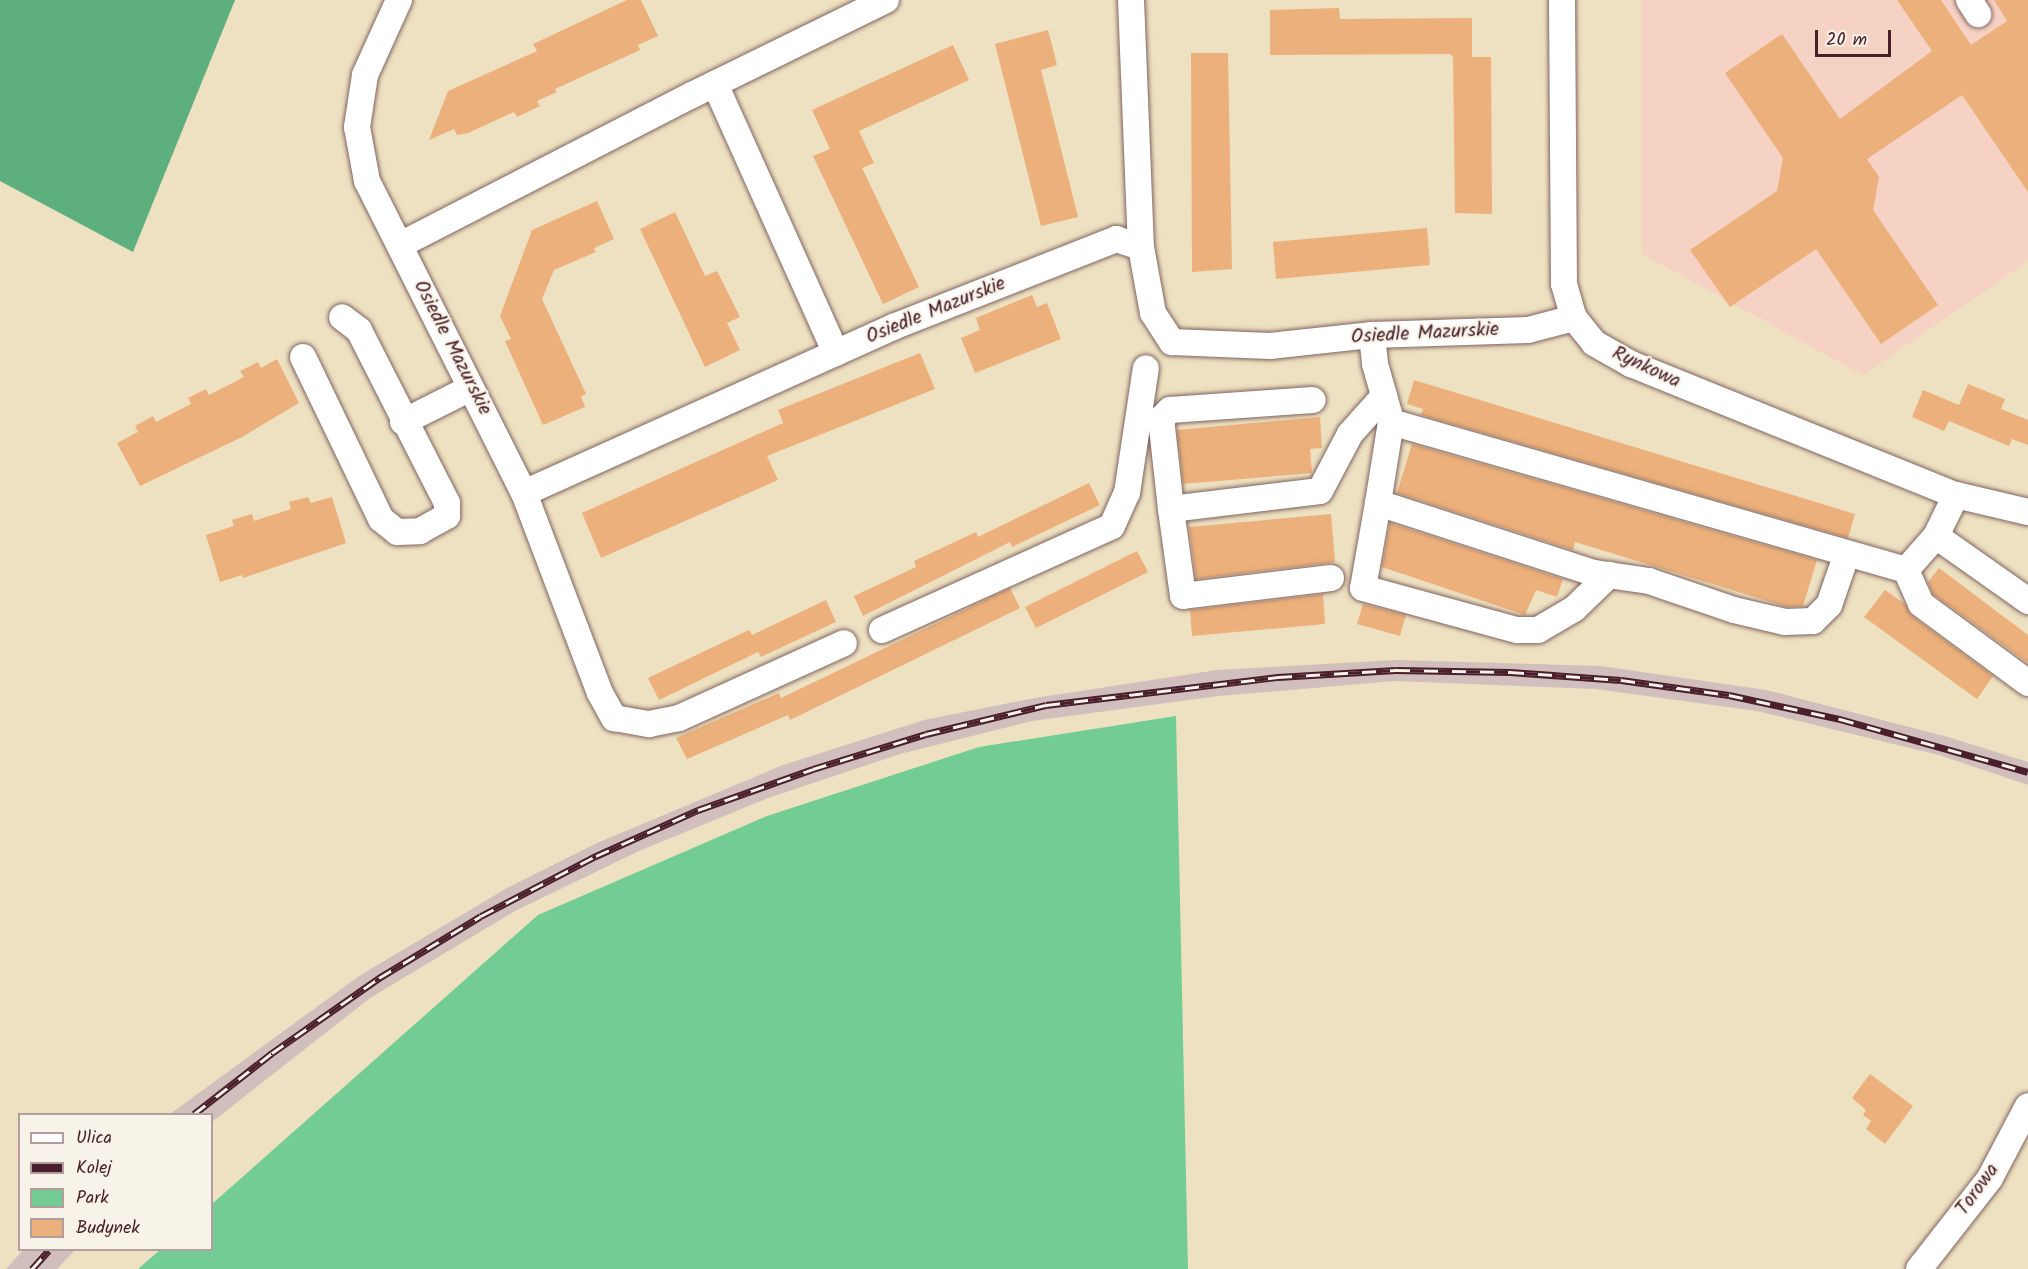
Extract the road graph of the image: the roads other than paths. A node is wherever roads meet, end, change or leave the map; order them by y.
1 (399, 0) edge
2 (886, 0) edge
3 (1131, 0) edge
4 (1562, 0) edge
5 (715, 84) junction
6 (400, 245) junction
7 (1141, 247) junction
8 (342, 317) dead end
9 (1574, 318) junction
10 (1372, 335) junction
11 (1172, 342) junction
12 (836, 353) junction
13 (303, 357) dead end
14 (1146, 368) junction
15 (471, 388) junction
16 (1384, 396) junction
17 (1313, 400) dead end
18 (1170, 410) junction
19 (403, 422) junction
20 (1391, 422) junction
21 (524, 493) junction
22 (1956, 495) junction
23 (1378, 503) junction
24 (1171, 509) junction
25 (2028, 512) edge
26 (1936, 536) junction
27 (1846, 556) junction
28 (1906, 570) junction
29 (1609, 575) junction
30 (1330, 578) dead end
31 (2028, 601) edge
32 (882, 630) dead end
33 (844, 643) dead end
34 (2028, 683) edge
35 (2028, 1106) edge
36 (1919, 1269) edge

1 - 6 street, Osiedle Mazurskie
2 - 5 street
3 - 7 street
4 - 9 street, Rynkowa
5 - 6 street
5 - 12 street
6 - 15 street, Osiedle Mazurskie
7 - 11 street
7 - 12 street, Osiedle Mazurskie
8 - 19 street
9 - 10 street, Osiedle Mazurskie
9 - 22 street, Rynkowa
10 - 11 street, Osiedle Mazurskie
10 - 16 street
11 - 14 street
12 - 21 street, Osiedle Mazurskie
13 - 19 street
14 - 18 street
14 - 32 street
15 - 19 street
15 - 21 street, Osiedle Mazurskie
16 - 20 street
16 - 24 street
17 - 18 street
18 - 24 street
20 - 23 street
20 - 27 street
21 - 33 street
22 - 25 street, Rynkowa
22 - 26 street
23 - 29 street
23 - 29 street
24 - 30 street
26 - 28 street
26 - 31 street
27 - 28 street
27 - 29 street
28 - 34 street
35 - 36 street, Torowa

